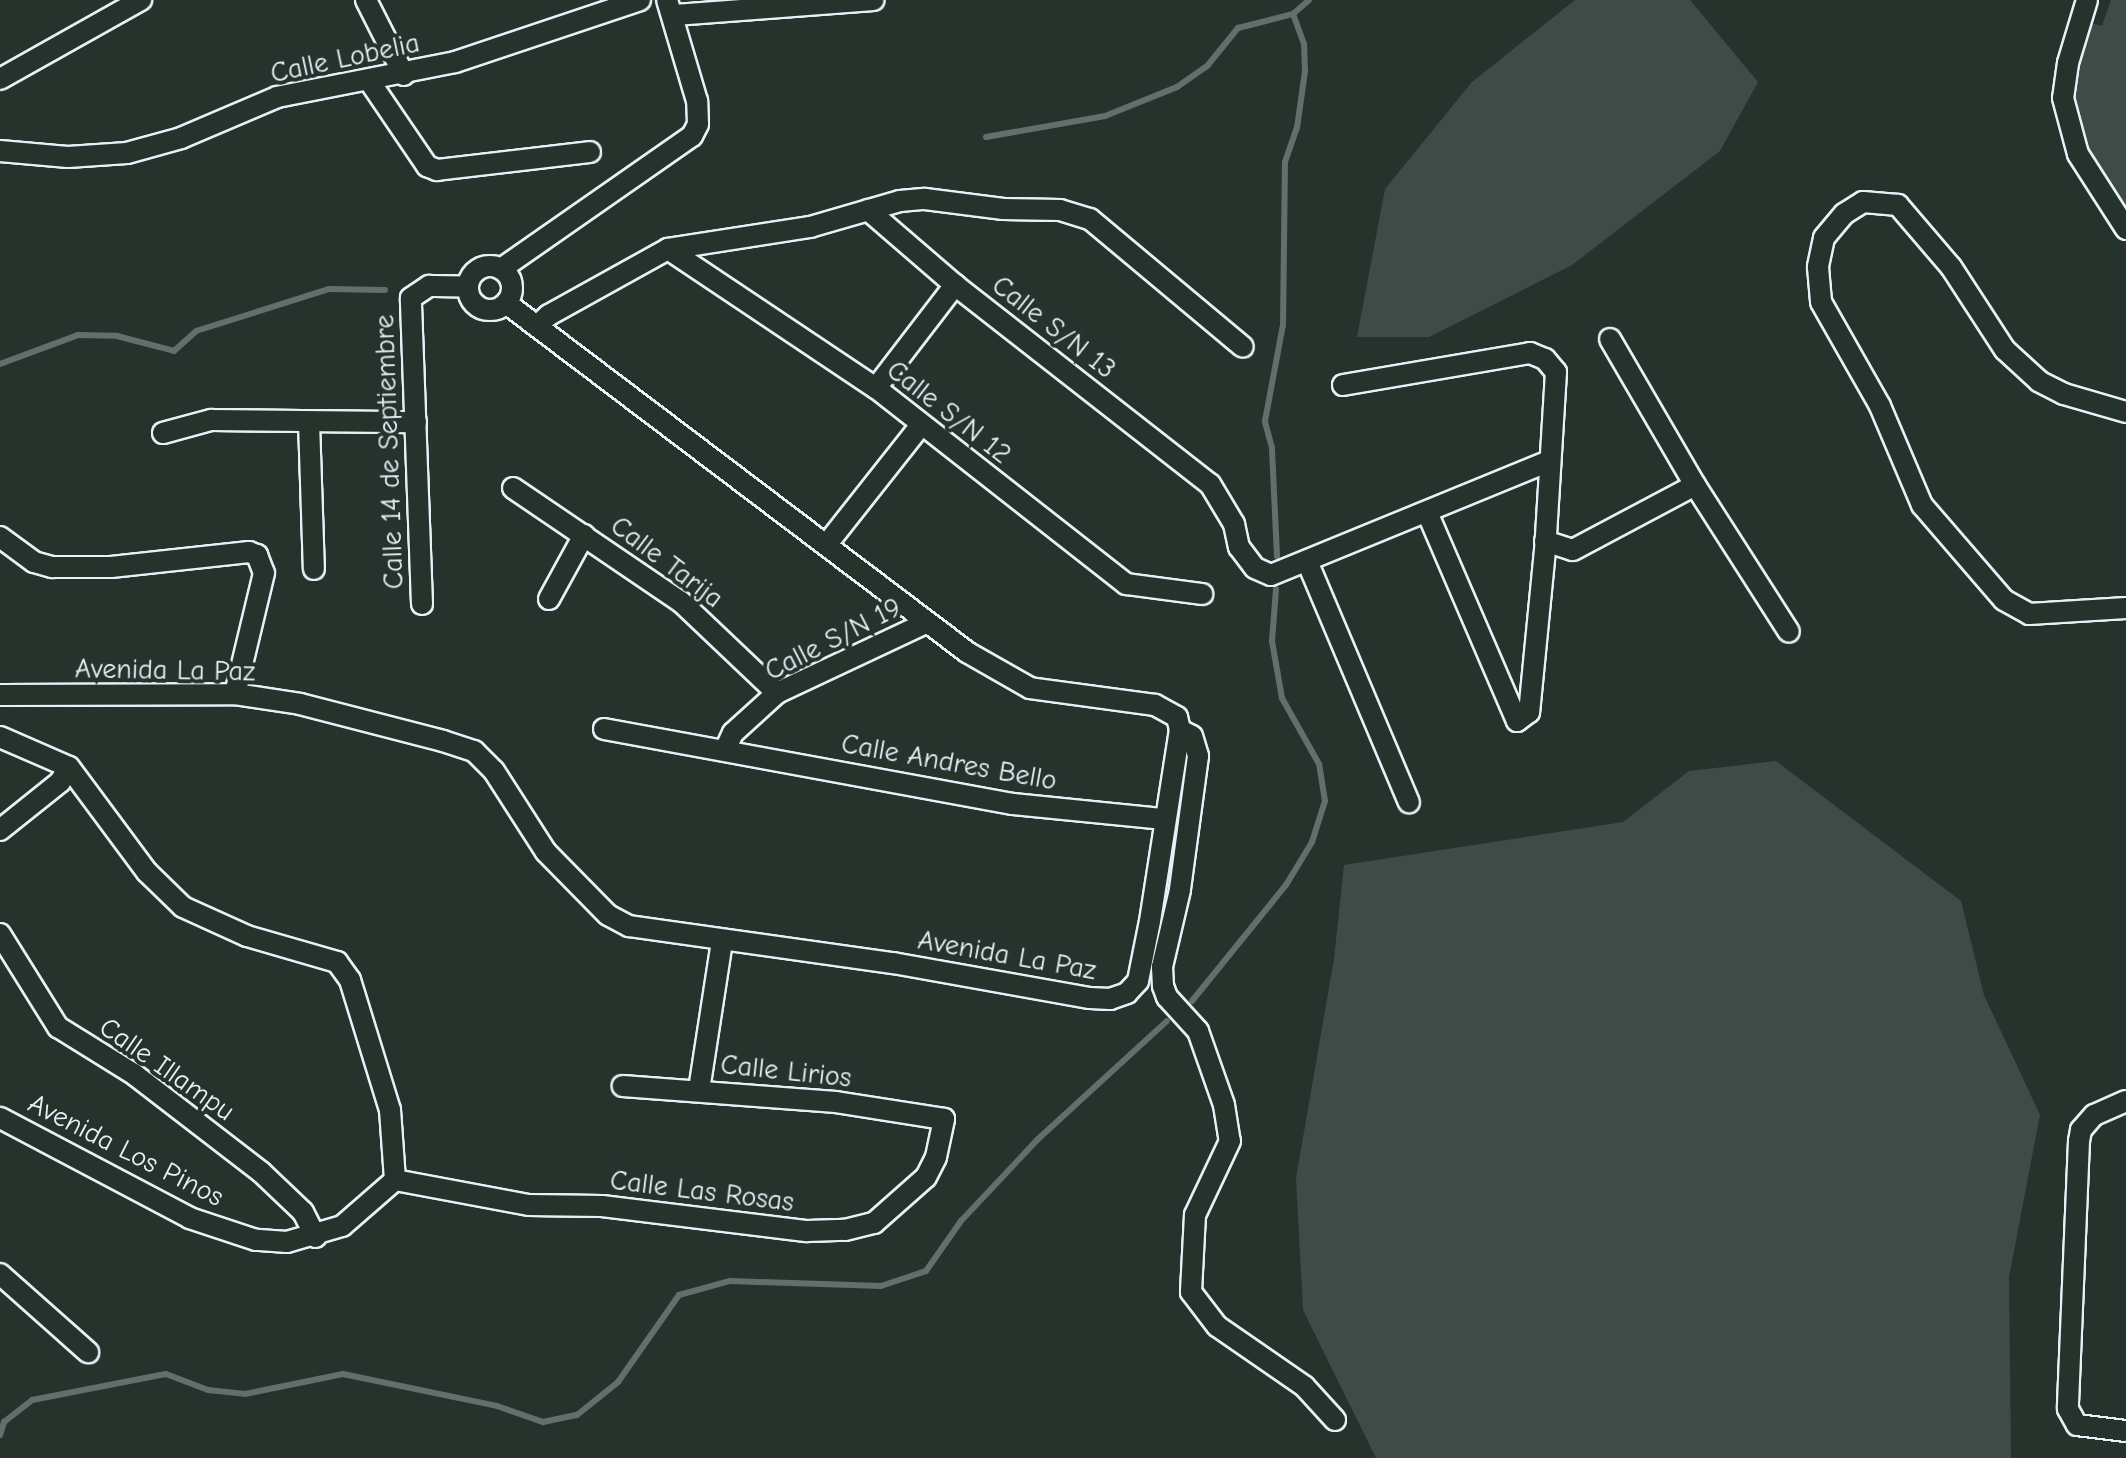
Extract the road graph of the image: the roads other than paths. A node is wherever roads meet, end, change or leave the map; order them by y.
1 (141, 0) edge
2 (366, 0) edge
3 (640, 0) edge
4 (873, 0) edge
5 (2087, 0) edge
6 (671, 7) edge
7 (404, 75) junction
8 (0, 79) edge
9 (370, 82) junction
10 (0, 150) edge
11 (590, 152) dead end
12 (868, 210) junction
13 (2126, 229) edge
14 (668, 248) junction
15 (501, 269) junction
16 (955, 285) junction
17 (468, 287) junction
18 (506, 303) junction
19 (537, 326) junction
20 (1610, 339) dead end
21 (1243, 347) dead end
22 (1343, 386) dead end
23 (876, 388) junction
24 (2126, 412) edge
25 (310, 422) junction
26 (416, 422) junction
27 (921, 425) junction
28 (163, 433) dead end
29 (1549, 461) junction
30 (1695, 485) junction
31 (513, 488) dead end
32 (1427, 512) junction
33 (584, 535) junction
34 (0, 537) edge
35 (1546, 541) junction
36 (827, 544) junction
37 (1307, 560) junction
38 (314, 570) dead end
39 (1202, 594) dead end
40 (550, 599) dead end
41 (422, 604) dead end
42 (2126, 608) edge
43 (926, 623) junction
44 (1788, 632) dead end
45 (778, 693) junction
46 (235, 694) junction
47 (0, 695) edge
48 (604, 729) dead end
49 (1180, 730) junction
50 (0, 737) edge
51 (725, 750) junction
52 (69, 766) junction
53 (1410, 802) dead end
54 (1164, 818) junction
55 (0, 830) edge
56 (0, 934) edge
57 (722, 942) junction
58 (622, 1086) dead end
59 (698, 1090) junction
60 (2126, 1101) edge
61 (0, 1118) edge
62 (944, 1119) joint
63 (394, 1180) junction
64 (316, 1237) junction
65 (0, 1274) edge
66 (88, 1352) dead end
67 (1335, 1420) dead end
68 (2126, 1432) edge

1 - 8 street
2 - 7 street
3 - 7 street, Calle Lobelia
4 - 6 street
5 - 13 street
6 - 15 street
7 - 9 street, Calle Lobelia
9 - 10 street, Calle Lobelia
9 - 11 street
12 - 14 street
12 - 16 street, Calle S/N 13
12 - 21 street
14 - 19 street
14 - 23 street, Calle S/N 12
15 - 17 street
15 - 18 street
16 - 23 street
16 - 37 street, Calle S/N 13
17 - 18 street
17 - 26 street, Calle 14 de Septiembre
18 - 19 street
19 - 36 street
20 - 30 street
22 - 29 street
23 - 27 street, Calle S/N 12
24 - 42 street
25 - 26 street
25 - 28 street
25 - 38 street
26 - 41 street, Calle 14 de Septiembre
27 - 36 street
27 - 39 street, Calle S/N 12
29 - 32 street
29 - 35 street
30 - 35 street
30 - 44 street
31 - 33 street, Calle Tarija
32 - 35 street
32 - 37 street
33 - 40 street
33 - 45 street, Calle Tarija
34 - 46 street
36 - 43 street
37 - 53 street
43 - 45 street, Calle S/N 19
43 - 49 street
45 - 51 street, Calle S/N 19
46 - 47 street, Avenida La Paz
46 - 57 street, Avenida La Paz
48 - 51 street, Calle Andres Bello
49 - 54 street, Avenida La Paz
49 - 67 street
50 - 52 street
51 - 54 street, Calle Andres Bello
52 - 55 street
52 - 63 street
54 - 57 street, Avenida La Paz
56 - 64 street, Calle Illampu
57 - 59 street
58 - 59 street, Calle Lirios
59 - 62 street, Calle Lirios
60 - 68 street
61 - 64 street, Avenida Los Pinos
62 - 63 street, Calle Las Rosas
63 - 64 street, Avenida Los Pinos
65 - 66 street

